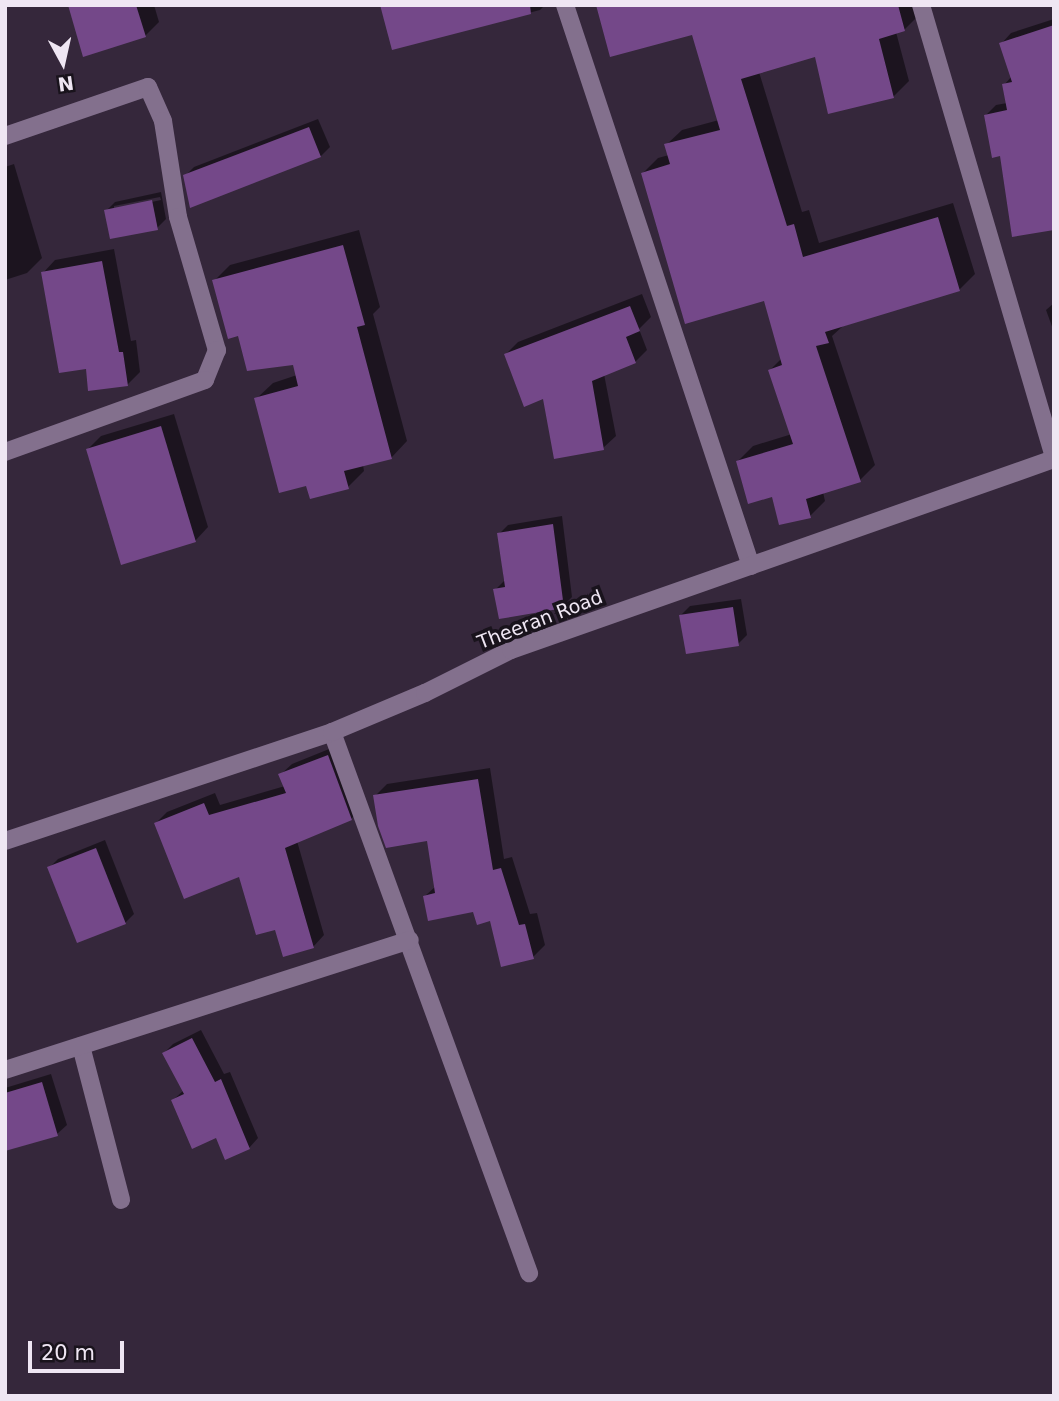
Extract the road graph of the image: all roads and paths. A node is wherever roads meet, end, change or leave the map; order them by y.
1 (565, 5) edge
2 (921, 5) edge
3 (5, 136) edge
4 (5, 453) edge
5 (1054, 458) edge
6 (751, 566) junction
7 (332, 733) junction
8 (5, 841) edge
9 (410, 940) junction
10 (81, 1046) junction
11 (5, 1070) edge
12 (121, 1200) dead end
13 (529, 1273) dead end

1 - 6 street
2 - 5 street
3 - 4 street
5 - 6 street, Theeran Road
6 - 7 street, Theeran Road
7 - 8 street, Theeran Road
7 - 9 street
9 - 10 street
9 - 13 street
10 - 11 street
10 - 12 street

